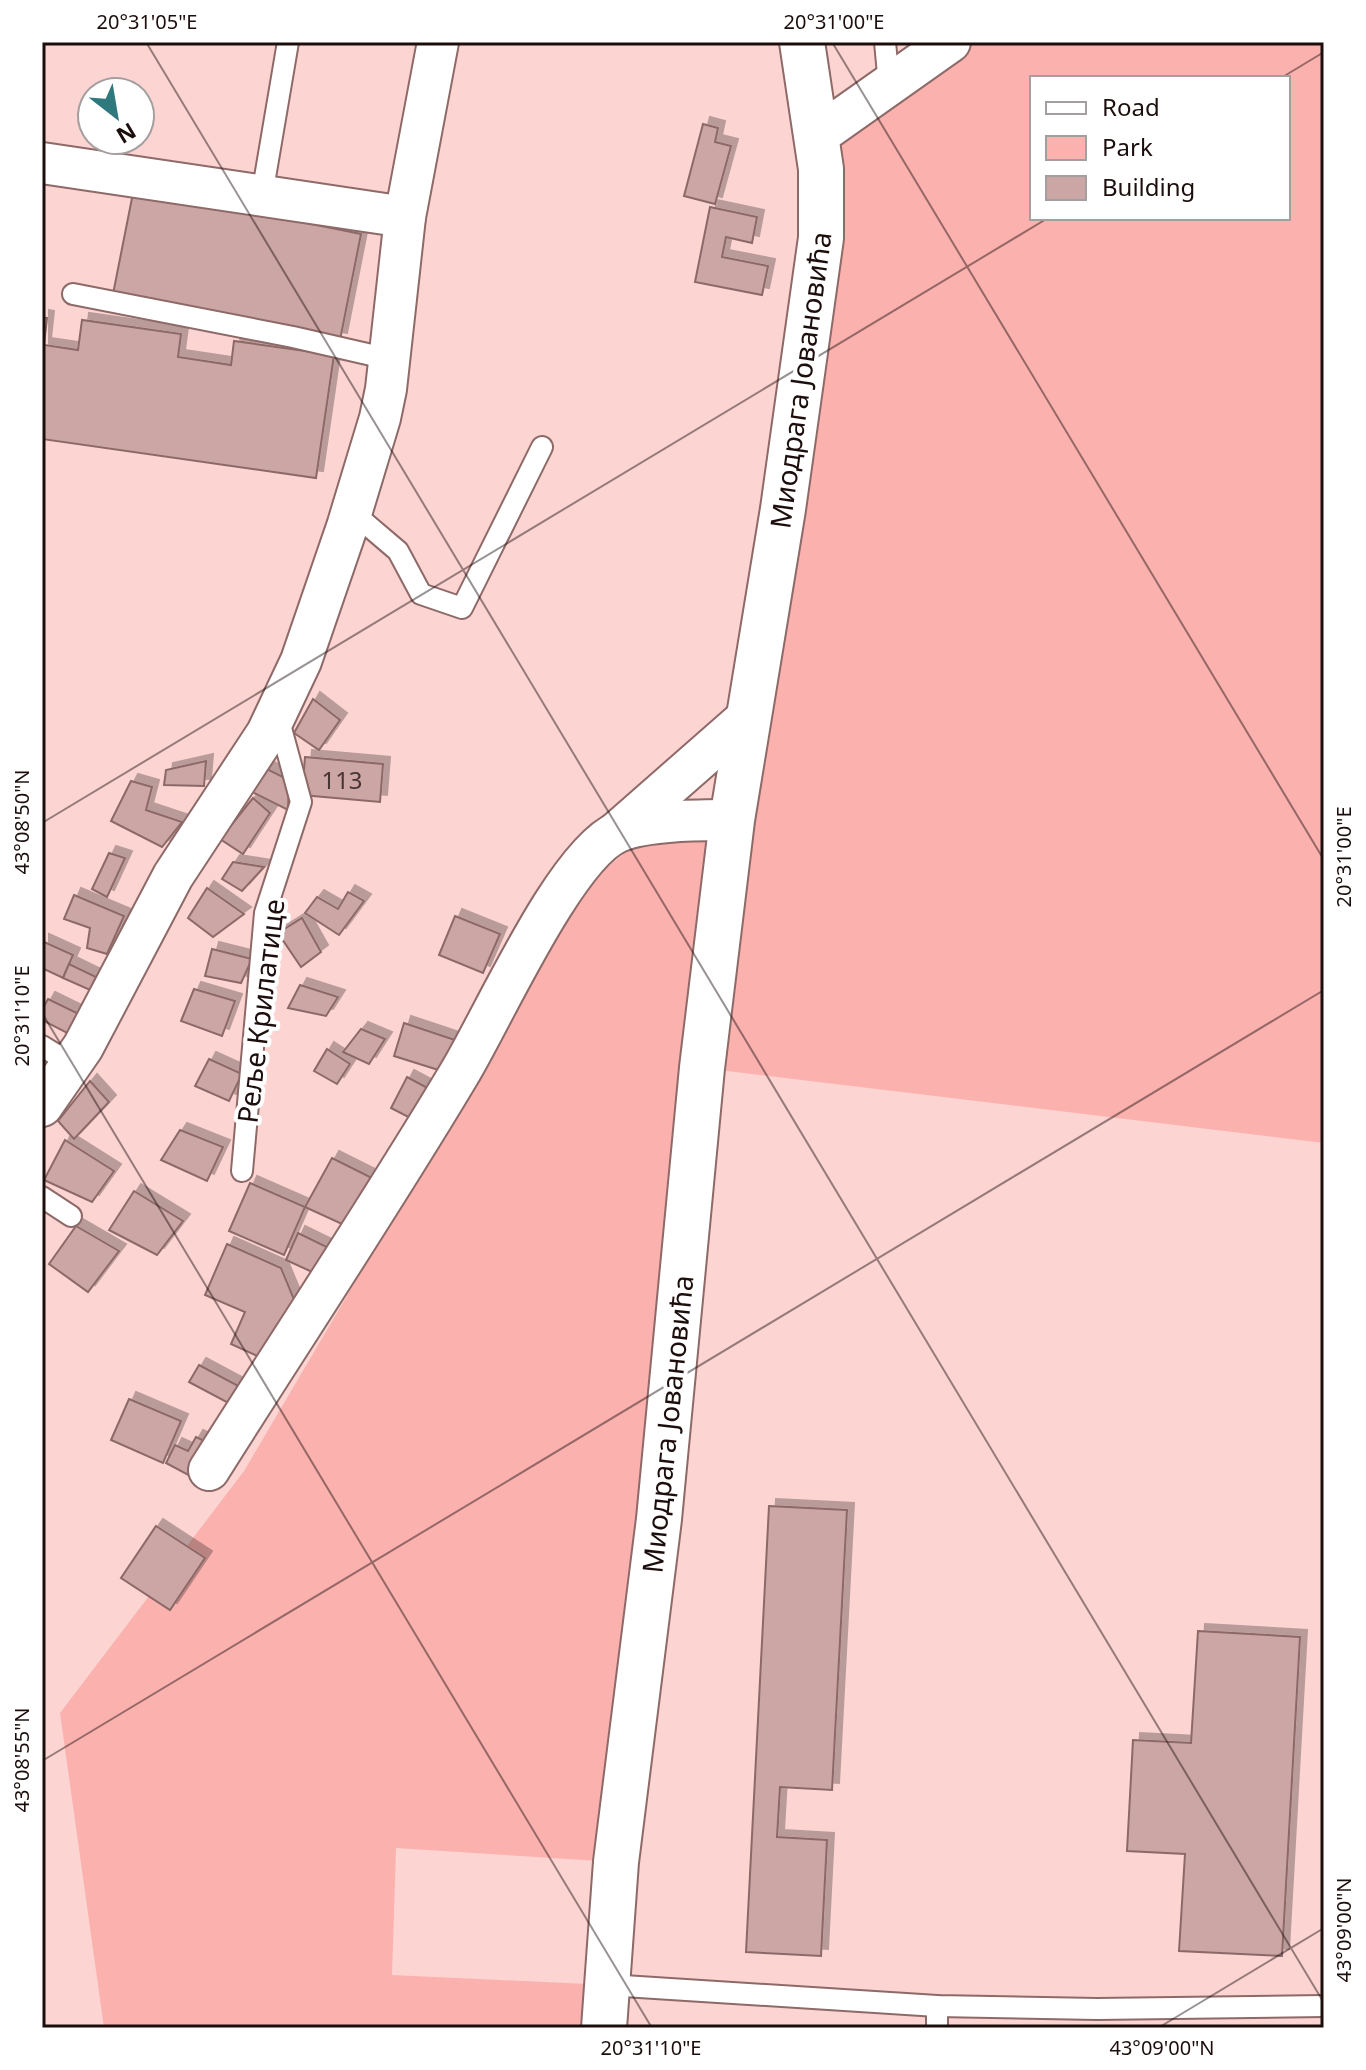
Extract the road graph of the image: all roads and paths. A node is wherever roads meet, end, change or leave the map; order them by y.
1 (288, 42) edge
2 (438, 42) edge
3 (802, 42) edge
4 (885, 42) edge
5 (950, 42) edge
6 (889, 85) junction
7 (817, 136) junction
8 (42, 163) edge
9 (262, 195) junction
10 (405, 217) junction
11 (73, 294) dead end
12 (389, 359) junction
13 (542, 447) dead end
14 (351, 511) junction
15 (277, 714) junction
16 (748, 717) junction
17 (732, 820) junction
18 (617, 832) junction
19 (57, 1055) edge
20 (42, 1106) edge
21 (242, 1171) dead end
22 (42, 1197) edge
23 (71, 1216) dead end
24 (209, 1470) dead end
25 (608, 1985) junction
26 (937, 2006) junction
27 (1324, 2006) edge
28 (604, 2028) edge
29 (937, 2028) edge

1 - 9 lane
2 - 10 street
3 - 7 main road, Миодрага Јовановића
4 - 6 lane
5 - 6 street
6 - 7 street
7 - 16 main road, Миодрага Јовановића
8 - 9 street
9 - 10 street
10 - 12 street
11 - 12 lane
12 - 14 street
13 - 14 lane
14 - 15 street
15 - 19 street
15 - 21 lane, Реље Крилатице
16 - 17 main road, Миодрага Јовановића
16 - 18 street
17 - 18 street
17 - 25 main road, Миодрага Јовановића
18 - 24 street
19 - 20 street
22 - 23 lane
25 - 26 lane
25 - 28 main road, Миодрага Јовановића
26 - 27 lane
26 - 29 lane

